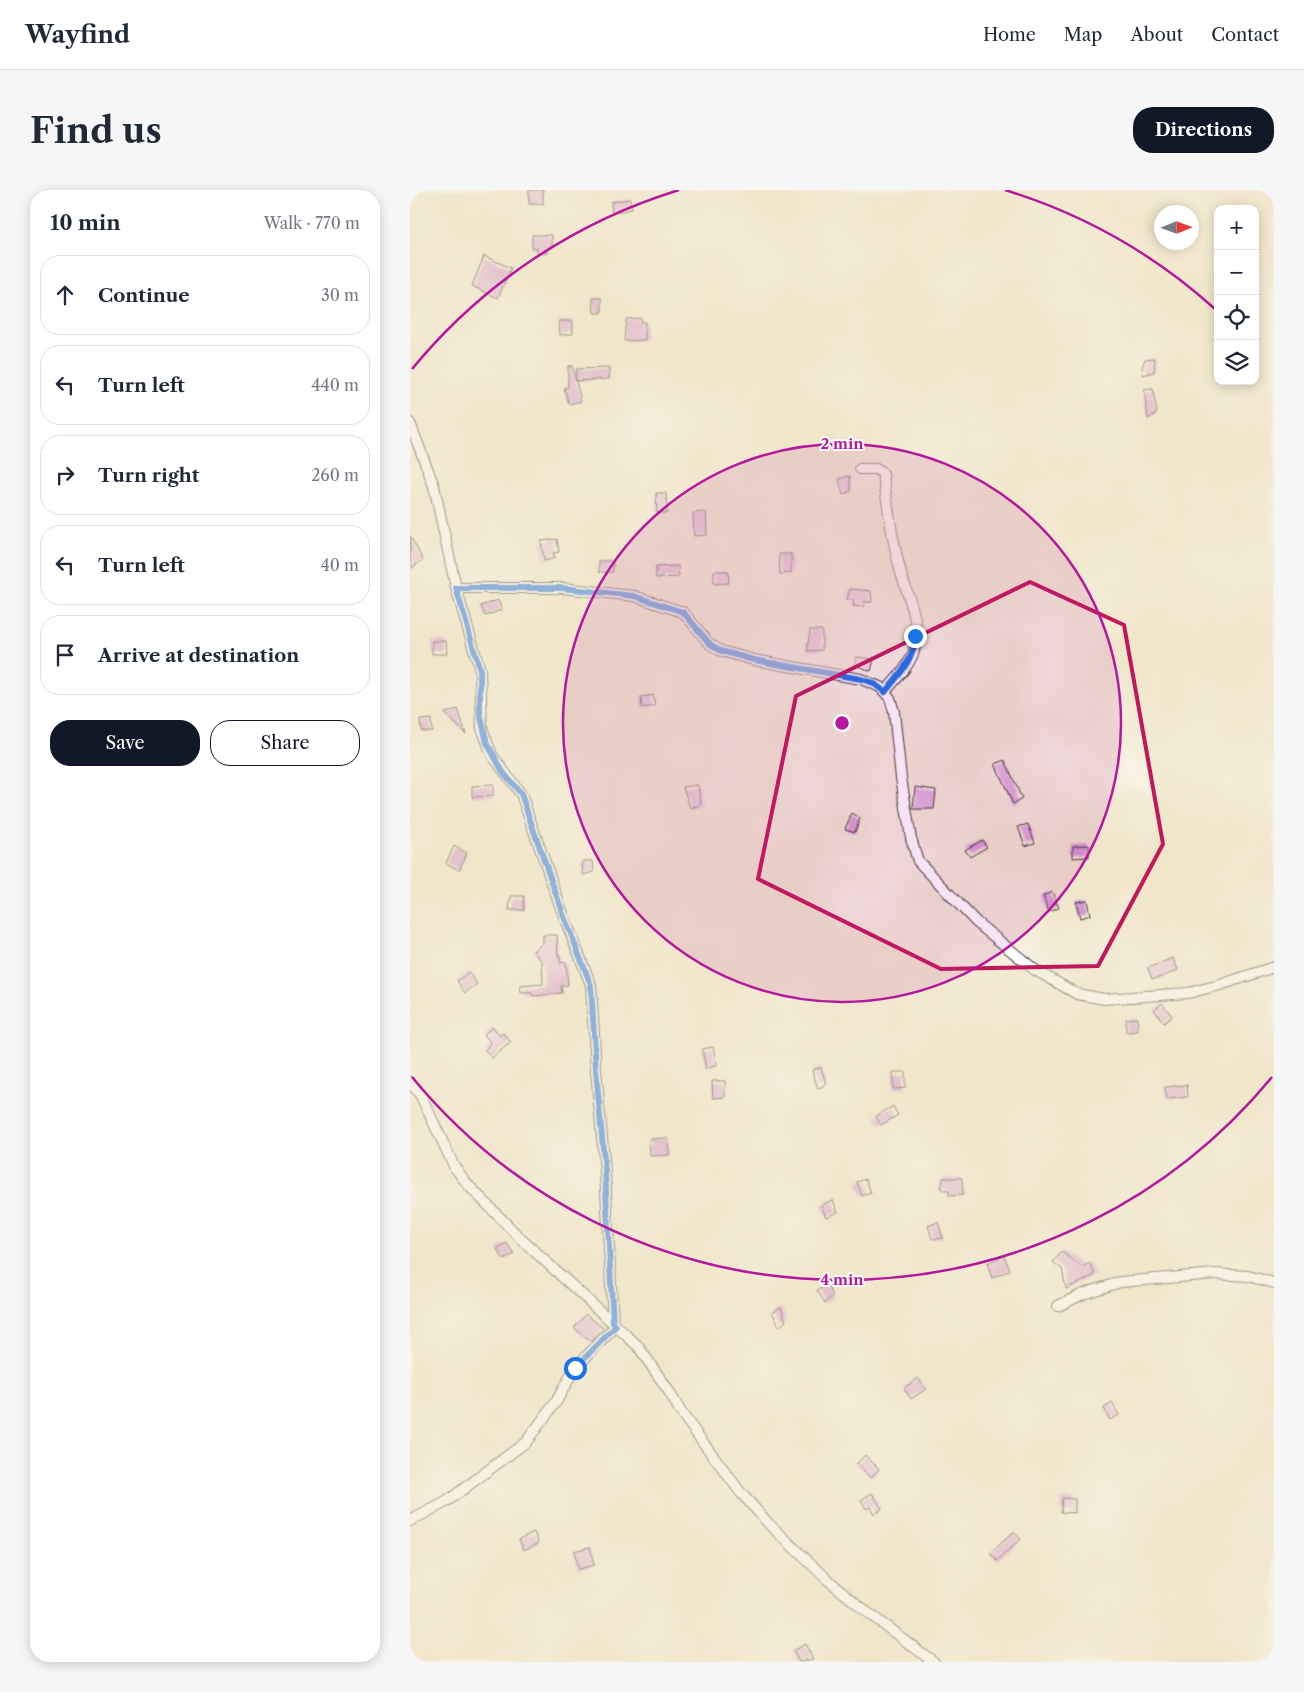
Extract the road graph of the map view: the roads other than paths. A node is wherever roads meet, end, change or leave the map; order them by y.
1 (410, 423) edge
2 (860, 469) dead end
3 (456, 588) junction
4 (885, 692) junction
5 (1274, 967) edge
6 (410, 1082) edge
7 (1274, 1283) edge
8 (1058, 1306) dead end
9 (615, 1324) junction
10 (410, 1521) edge
11 (934, 1662) edge

1 - 3 street
2 - 4 street
3 - 4 street
3 - 9 street
4 - 5 street
6 - 9 street
7 - 8 street
9 - 10 street
9 - 11 street

